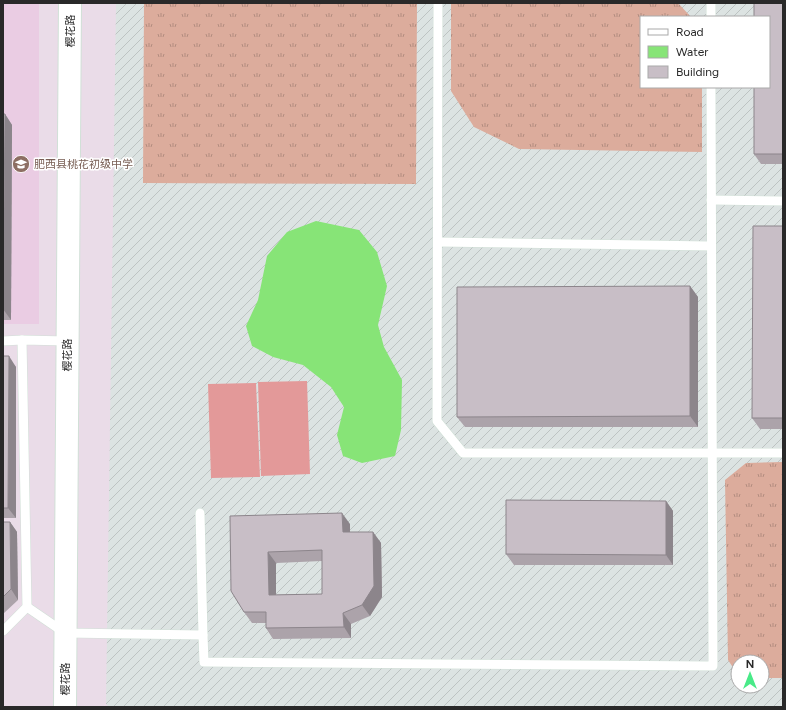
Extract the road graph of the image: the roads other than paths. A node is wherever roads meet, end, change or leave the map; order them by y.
1 (70, 3) edge
2 (438, 3) edge
3 (711, 3) edge
4 (711, 16) edge
5 (711, 88) edge
6 (712, 200) junction
7 (783, 201) edge
8 (438, 242) junction
9 (712, 246) junction
10 (22, 340) junction
11 (3, 341) edge
12 (68, 341) junction
13 (712, 453) junction
14 (783, 453) edge
15 (200, 513) dead end
16 (27, 607) junction
17 (3, 631) edge
18 (65, 633) junction
19 (203, 635) junction
20 (64, 707) edge

1 - 12 street, 樱花路
2 - 8 lane
3 - 4 lane
5 - 6 lane
6 - 7 lane
6 - 9 lane
8 - 9 lane
8 - 13 lane
9 - 13 lane
10 - 11 lane
10 - 12 lane
10 - 16 lane
12 - 18 street, 樱花路
13 - 14 lane
13 - 19 lane
15 - 19 lane
16 - 17 lane
16 - 18 lane
18 - 19 lane
18 - 20 street, 樱花路

